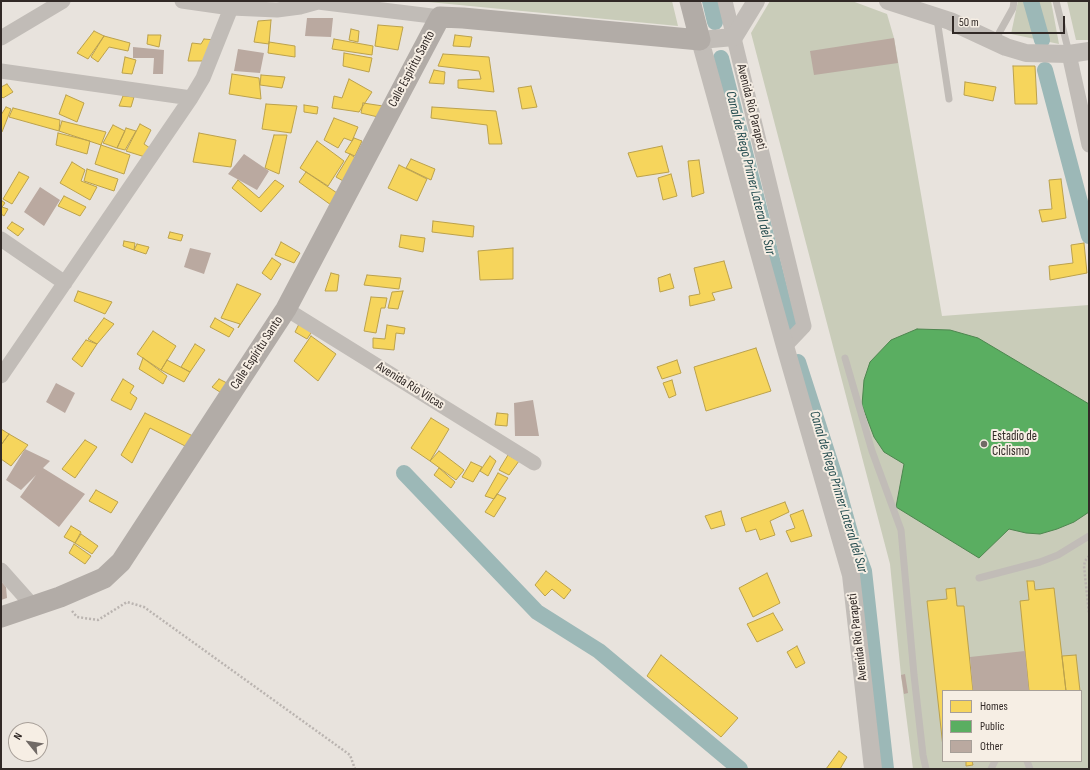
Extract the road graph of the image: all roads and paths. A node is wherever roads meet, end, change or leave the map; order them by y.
1 (63, 1) edge
2 (182, 1) edge
3 (690, 1) edge
4 (725, 1) edge
5 (756, 1) edge
6 (888, 1) edge
7 (1014, 1) edge
8 (1056, 1) edge
9 (231, 8) junction
10 (936, 16) junction
11 (440, 17) junction
12 (734, 37) junction
13 (1, 38) edge
14 (700, 40) junction
15 (994, 42) junction
16 (1089, 51) edge
17 (1069, 54) junction
18 (1, 71) edge
19 (191, 98) junction
20 (948, 98) dead end
21 (1089, 145) edge
22 (1, 239) edge
23 (65, 283) junction
24 (286, 309) junction
25 (785, 346) junction
26 (845, 358) dead end
27 (1, 376) edge
28 (534, 463) dead end
29 (1089, 536) edge
30 (1089, 556) edge
31 (1, 570) edge
32 (978, 578) dead end
33 (60, 597) junction
34 (33, 606) junction
35 (1089, 614) edge
36 (1, 617) edge
37 (356, 769) edge
38 (873, 769) edge
39 (926, 769) edge

1 - 13 street
2 - 9 street
3 - 14 main road, Avenida Río Parapeti
4 - 12 street, Avenida Río Parapeti
5 - 12 street
6 - 10 street
7 - 15 lane
8 - 17 lane
9 - 11 street
9 - 19 street
10 - 15 street
10 - 20 lane
11 - 14 main road
11 - 24 main road, Calle Espíritu Santo
12 - 14 street
12 - 25 street, Avenida Río Parapeti
14 - 25 street, Avenida Río Parapeti
15 - 17 street
16 - 17 street
17 - 21 street
18 - 19 street
19 - 23 street
22 - 23 street
23 - 27 street
24 - 28 street, Avenida Río Vilcas
24 - 33 main road, Calle Espíritu Santo
25 - 38 street, Avenida Río Parapeti
26 - 39 lane
29 - 32 lane
30 - 35 path
31 - 34 street
33 - 34 main road, Calle Espíritu Santo
33 - 37 path
34 - 36 main road, Calle Espíritu Santo

